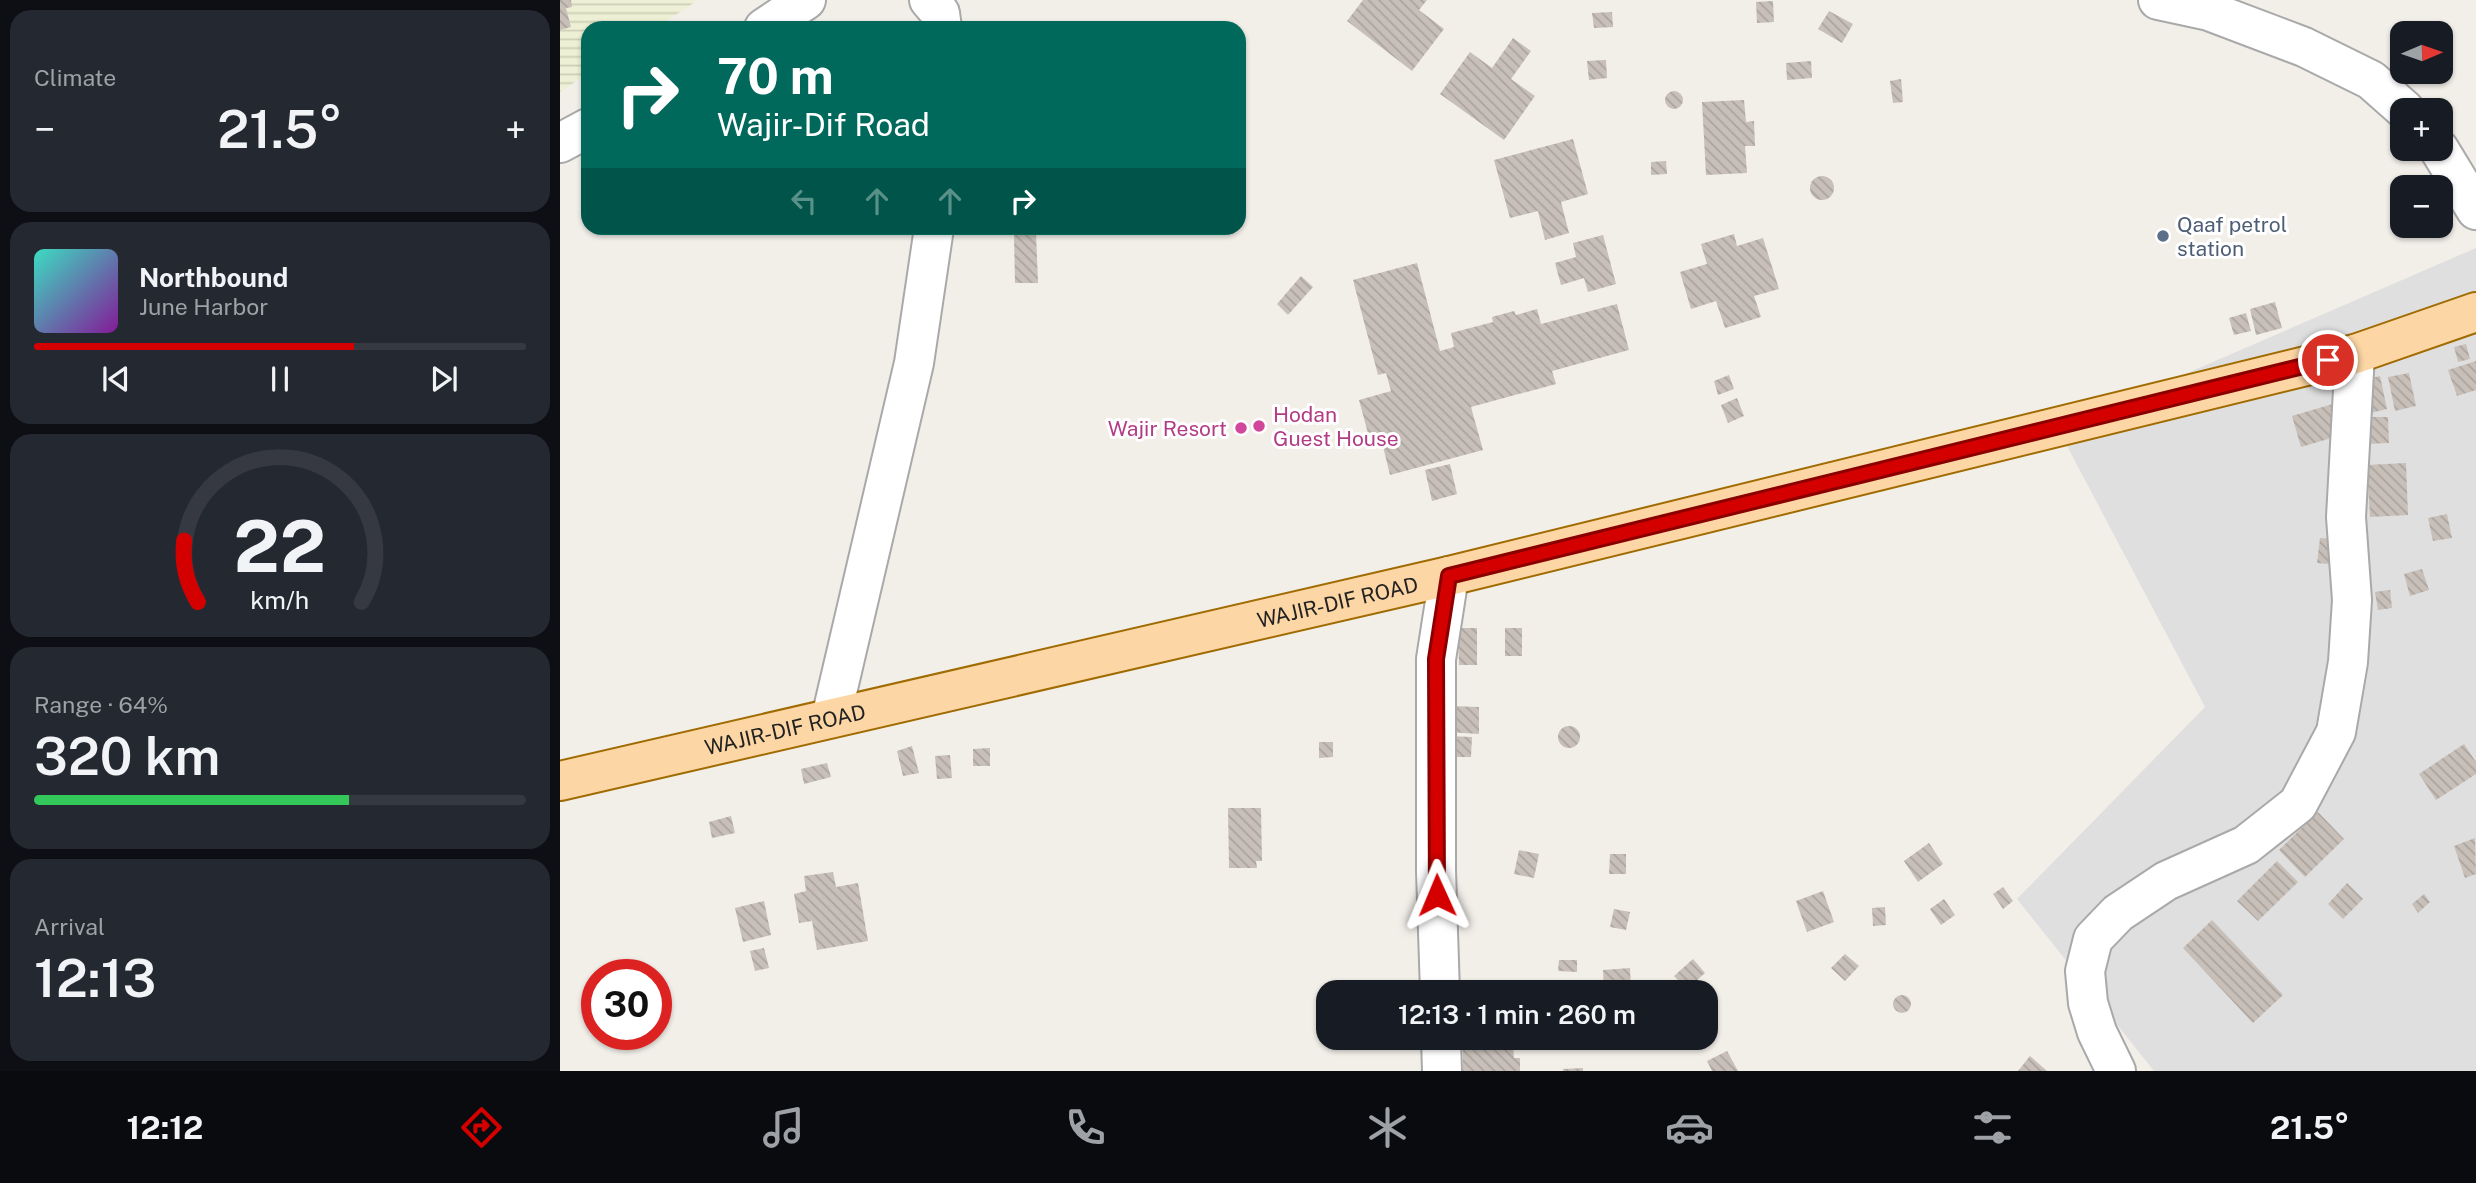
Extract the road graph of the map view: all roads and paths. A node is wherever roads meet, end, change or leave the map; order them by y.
1 (806, 0) edge
2 (929, 0) edge
3 (2158, 0) edge
4 (774, 21) edge
5 (941, 21) edge
6 (2391, 98) edge
7 (581, 132) edge
8 (560, 144) edge
9 (2446, 161) edge
10 (2476, 210) edge
11 (933, 235) edge
12 (2476, 313) edge
13 (2355, 354) junction
14 (1449, 576) junction
15 (831, 718) junction
16 (560, 781) edge
17 (1440, 980) edge
18 (1442, 1050) edge
19 (1443, 1071) edge
20 (2116, 1071) edge

1 - 4 street
2 - 5 street
3 - 6 street
7 - 8 street
9 - 10 street
11 - 15 street
12 - 13 main road, WAJIR-DIF ROAD
13 - 14 main road, WAJIR-DIF ROAD
13 - 20 street
14 - 15 main road, WAJIR-DIF ROAD
14 - 17 street
15 - 16 main road, WAJIR-DIF ROAD
18 - 19 street

